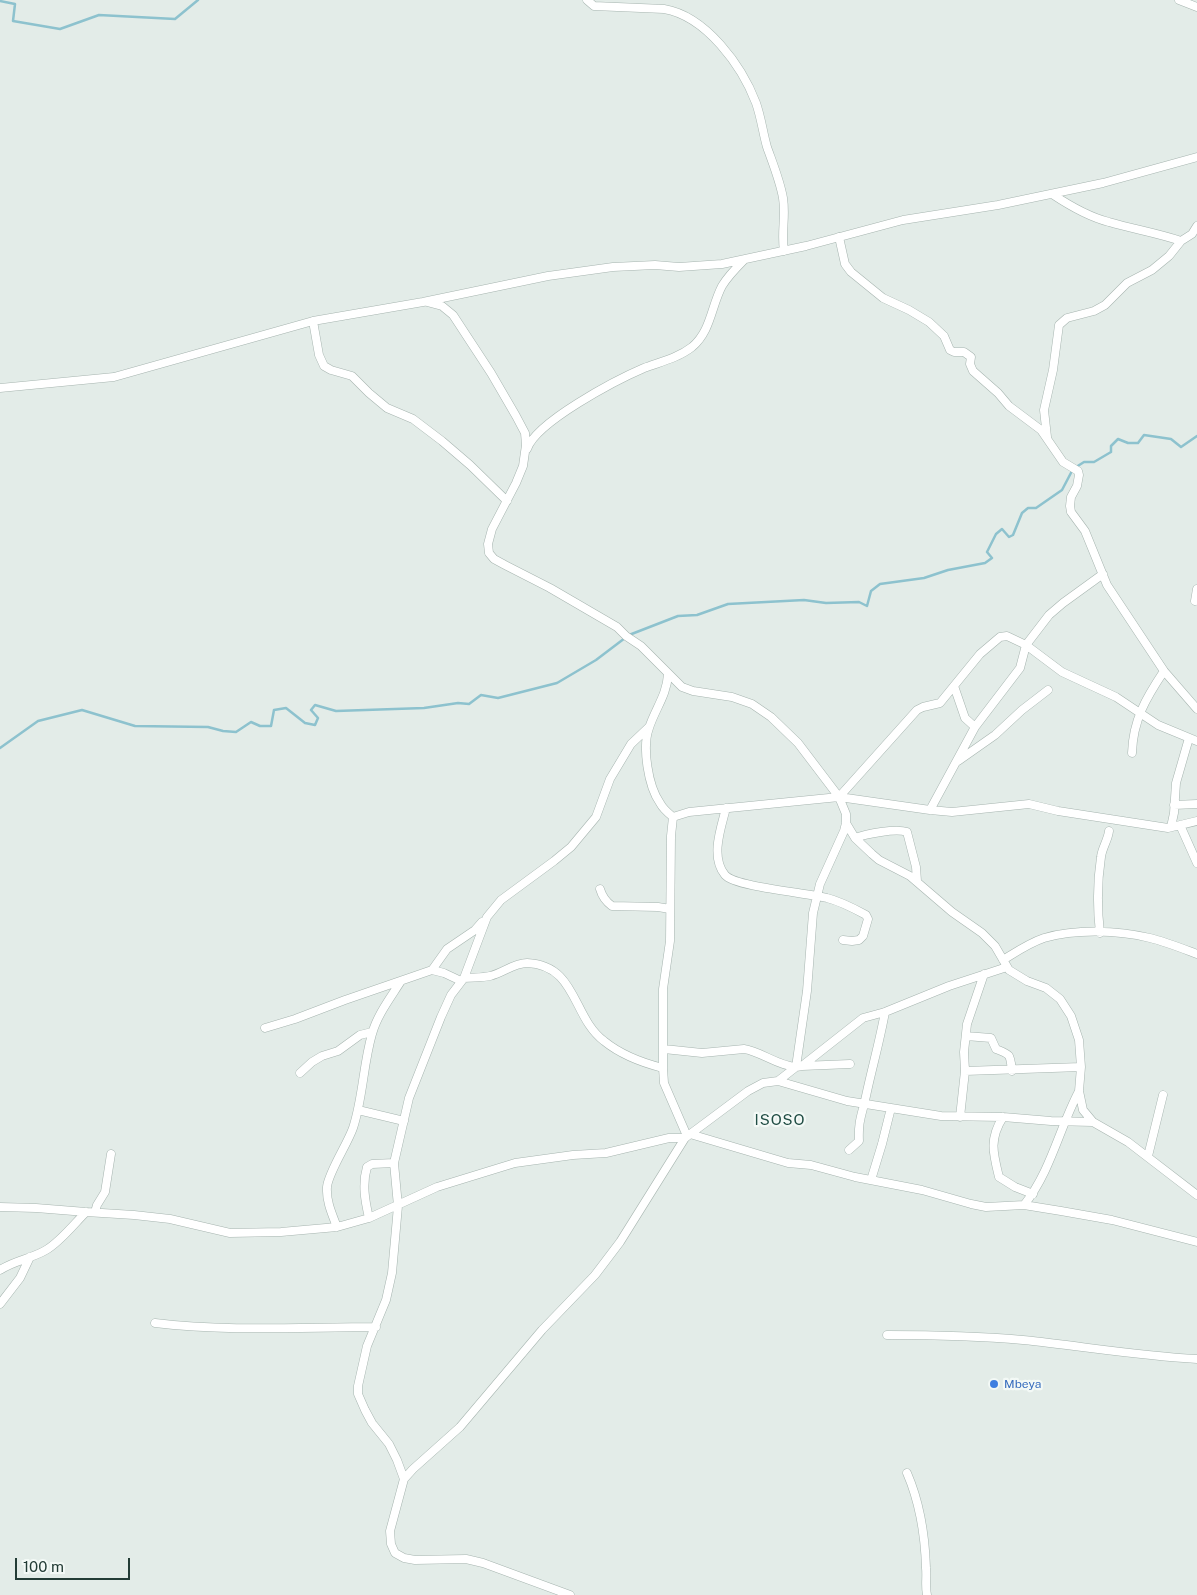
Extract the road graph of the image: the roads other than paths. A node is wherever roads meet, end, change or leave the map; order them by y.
1 (587, 0) edge
2 (1179, 0) edge
3 (1197, 7) edge
4 (1197, 157) edge
5 (1052, 194) junction
6 (1197, 226) edge
7 (839, 237) junction
8 (1182, 241) junction
9 (784, 251) junction
10 (744, 260) junction
11 (423, 302) junction
12 (314, 321) junction
13 (0, 388) edge
14 (1047, 438) junction
15 (525, 456) junction
16 (507, 500) junction
17 (1103, 574) junction
18 (1197, 589) edge
19 (1195, 601) dead end
20 (1026, 645) junction
21 (1164, 670) junction
22 (668, 674) junction
23 (954, 686) junction
24 (1048, 690) dead end
25 (1197, 709) edge
26 (1140, 714) junction
27 (649, 727) junction
28 (975, 727) junction
29 (1193, 739) edge
30 (1132, 753) dead end
31 (955, 764) junction
32 (839, 797) junction
33 (1197, 804) edge
34 (1174, 805) junction
35 (726, 808) junction
36 (930, 810) junction
37 (673, 817) junction
38 (1197, 821) edge
39 (846, 823) junction
40 (1180, 825) junction
41 (1170, 827) junction
42 (1109, 831) dead end
43 (855, 838) junction
44 (1197, 863) edge
45 (917, 881) junction
46 (600, 889) dead end
47 (818, 897) junction
48 (670, 909) junction
49 (486, 917) junction
50 (1100, 933) junction
51 (843, 940) dead end
52 (1197, 954) edge
53 (1003, 960) junction
54 (1007, 967) junction
55 (432, 970) junction
56 (984, 974) junction
57 (462, 979) junction
58 (402, 981) junction
59 (885, 1012) junction
60 (265, 1028) dead end
61 (372, 1032) junction
62 (966, 1036) junction
63 (664, 1049) junction
64 (850, 1064) dead end
65 (799, 1067) junction
66 (663, 1068) junction
67 (1081, 1068) junction
68 (965, 1071) junction
69 (1012, 1071) junction
70 (300, 1073) dead end
71 (778, 1081) junction
72 (1078, 1091) junction
73 (1163, 1095) dead end
74 (864, 1104) junction
75 (890, 1108) junction
76 (358, 1110) junction
77 (960, 1117) junction
78 (1003, 1117) junction
79 (404, 1121) junction
80 (1065, 1122) junction
81 (1093, 1122) junction
82 (688, 1136) junction
83 (849, 1150) dead end
84 (112, 1154) dead end
85 (1148, 1156) junction
86 (394, 1163) junction
87 (870, 1180) junction
88 (1033, 1194) junction
89 (1197, 1195) edge
90 (1024, 1205) junction
91 (398, 1206) junction
92 (0, 1207) edge
93 (86, 1212) junction
94 (95, 1212) junction
95 (369, 1218) junction
96 (337, 1227) junction
97 (1197, 1242) edge
98 (30, 1257) junction
99 (0, 1270) edge
100 (0, 1304) edge
101 (155, 1323) dead end
102 (376, 1327) junction
103 (887, 1335) dead end
104 (1197, 1359) edge
105 (907, 1473) dead end
106 (404, 1479) junction
107 (570, 1595) edge
108 (926, 1595) edge

1 - 9 street
2 - 3 street
4 - 5 street
5 - 7 street
5 - 8 street
6 - 8 street
7 - 9 street
7 - 14 street
8 - 14 street
9 - 10 street
10 - 11 street
10 - 15 street
11 - 12 street
11 - 15 street
12 - 13 street
12 - 16 street
14 - 17 street
15 - 16 street
16 - 22 street
17 - 20 street
17 - 21 street
18 - 19 street
20 - 23 street
20 - 26 street
20 - 28 street
21 - 25 street
21 - 26 street
22 - 27 street
22 - 32 street
23 - 28 street
23 - 32 street
24 - 31 street
26 - 29 street
26 - 30 street
27 - 37 street
27 - 49 street
28 - 31 street
29 - 34 street
31 - 36 street
32 - 35 street
32 - 36 street
32 - 39 street
33 - 34 street
34 - 41 street
35 - 37 street
35 - 47 street
36 - 41 street
37 - 48 street
38 - 40 street
39 - 43 street
39 - 47 street
40 - 41 street
40 - 44 street
42 - 50 street
43 - 45 street
43 - 45 street
45 - 53 street
46 - 48 street
47 - 51 street
47 - 65 street
48 - 63 street
49 - 55 street
49 - 57 street
50 - 52 street
50 - 53 street
53 - 54 street
54 - 56 street
54 - 67 street
55 - 57 street
55 - 58 street
56 - 59 street
56 - 62 street
57 - 66 street
57 - 79 street
58 - 60 street
58 - 61 street
59 - 65 street
59 - 74 street
61 - 70 street
61 - 76 street
62 - 68 street
62 - 69 street
63 - 65 street
63 - 66 street
64 - 65 street
65 - 71 street
66 - 82 street
67 - 69 street
67 - 72 street
68 - 69 street
68 - 77 street
71 - 74 street
71 - 82 street
72 - 80 street
72 - 81 street
73 - 85 street
74 - 75 street
74 - 83 street
75 - 77 street
75 - 87 street
76 - 79 street
76 - 96 street
77 - 78 street
78 - 80 street
78 - 88 street
79 - 86 street
80 - 81 street
80 - 88 street
81 - 85 street
82 - 87 street
82 - 91 street
82 - 106 street
84 - 94 street
85 - 89 street
86 - 91 street
86 - 95 street
87 - 90 street
88 - 90 street
90 - 97 street
91 - 95 street
91 - 102 street
92 - 93 street
93 - 94 street
93 - 98 street
94 - 96 street
95 - 96 street
98 - 99 street
98 - 100 street
101 - 102 street
102 - 106 street
103 - 104 street
105 - 108 street
106 - 107 street

